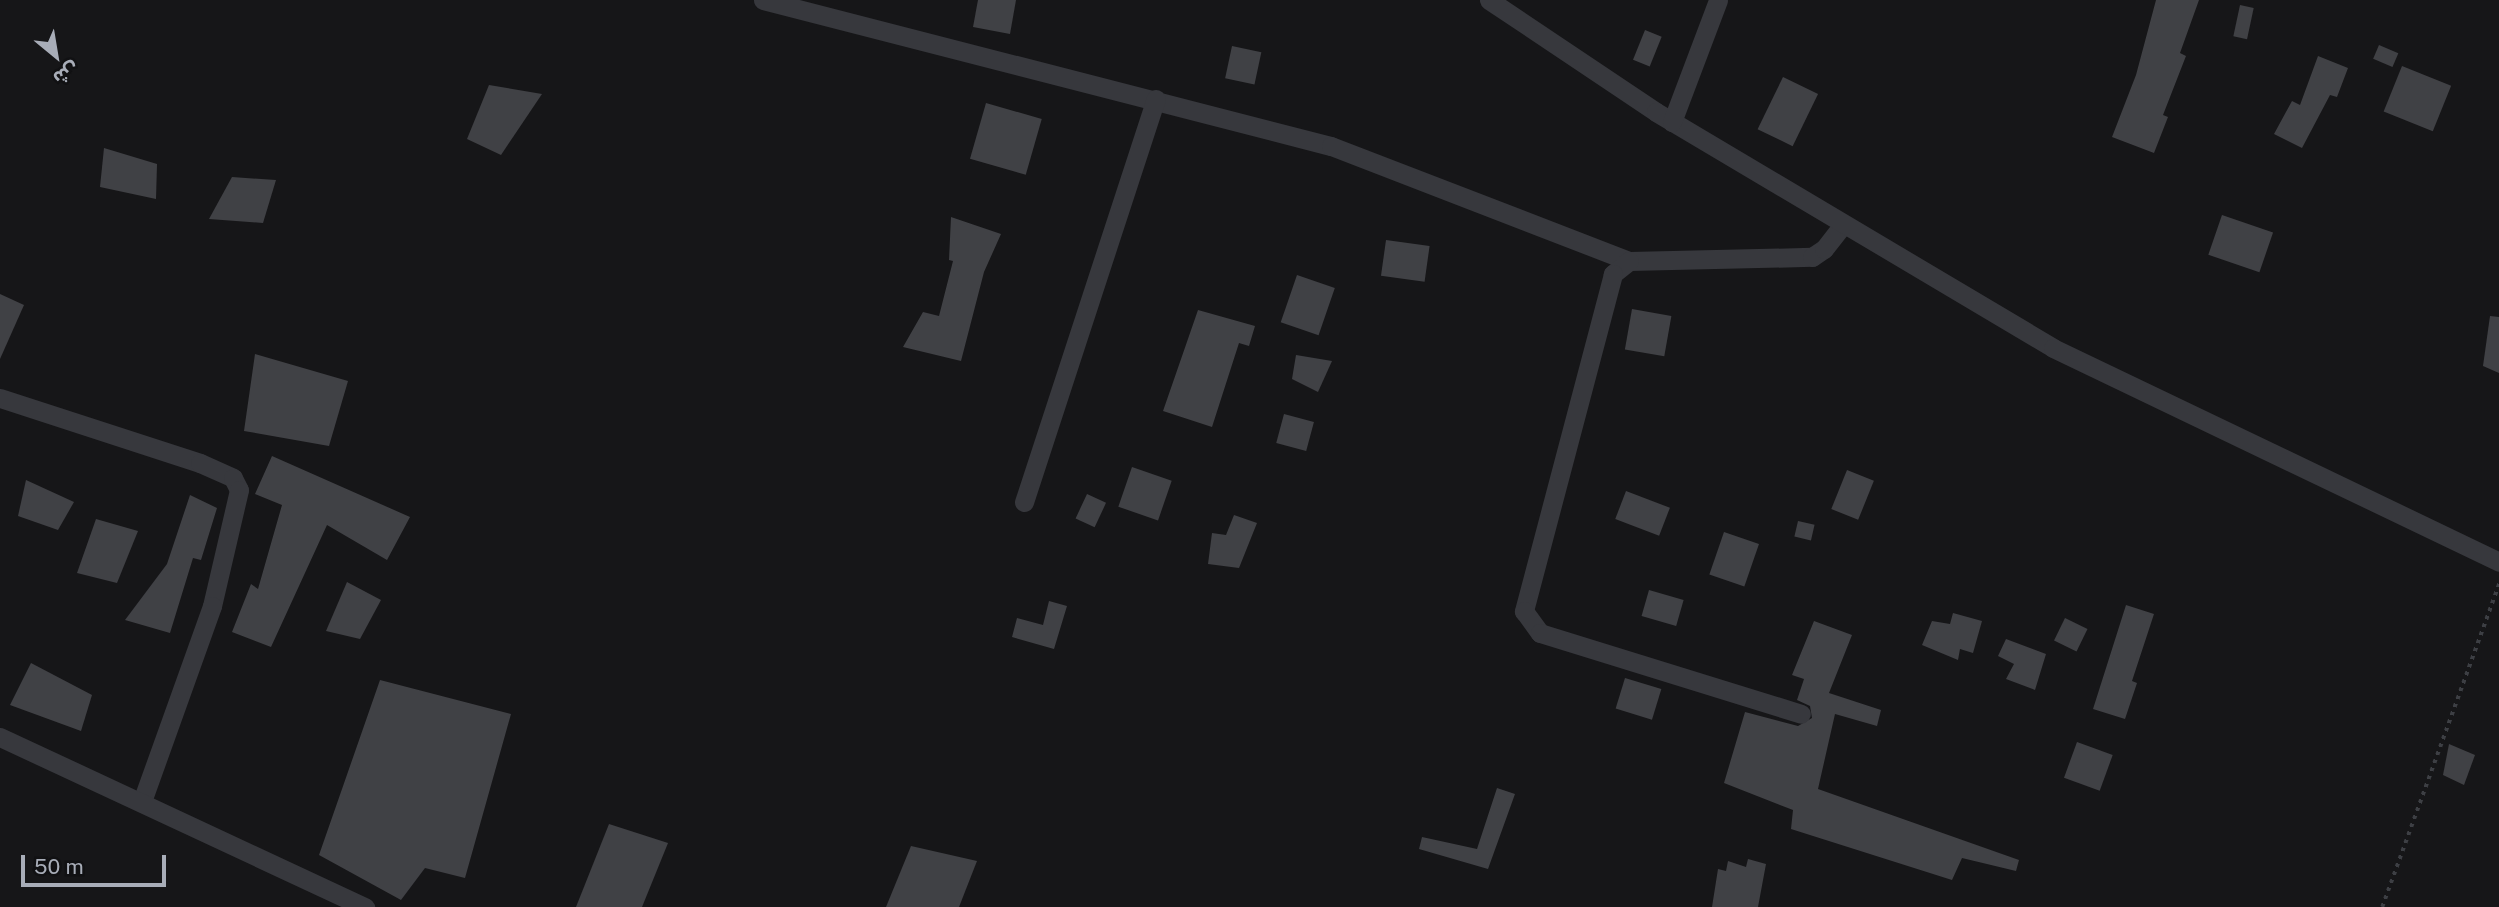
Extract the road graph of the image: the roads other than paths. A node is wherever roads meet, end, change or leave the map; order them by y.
1 (763, 0) edge
2 (1489, 0) edge
3 (1718, 0) edge
4 (1156, 99) junction
5 (1672, 122) junction
6 (1842, 226) junction
7 (1629, 261) junction
8 (0, 398) edge
9 (1024, 502) dead end
10 (2499, 562) edge
11 (1801, 714) dead end
12 (0, 737) edge
13 (142, 802) junction
14 (365, 907) edge

1 - 4 street
2 - 5 street
3 - 5 street
4 - 7 street
4 - 9 street
5 - 6 street
6 - 7 street
6 - 10 street
7 - 11 street
8 - 13 street
12 - 13 street
13 - 14 street

